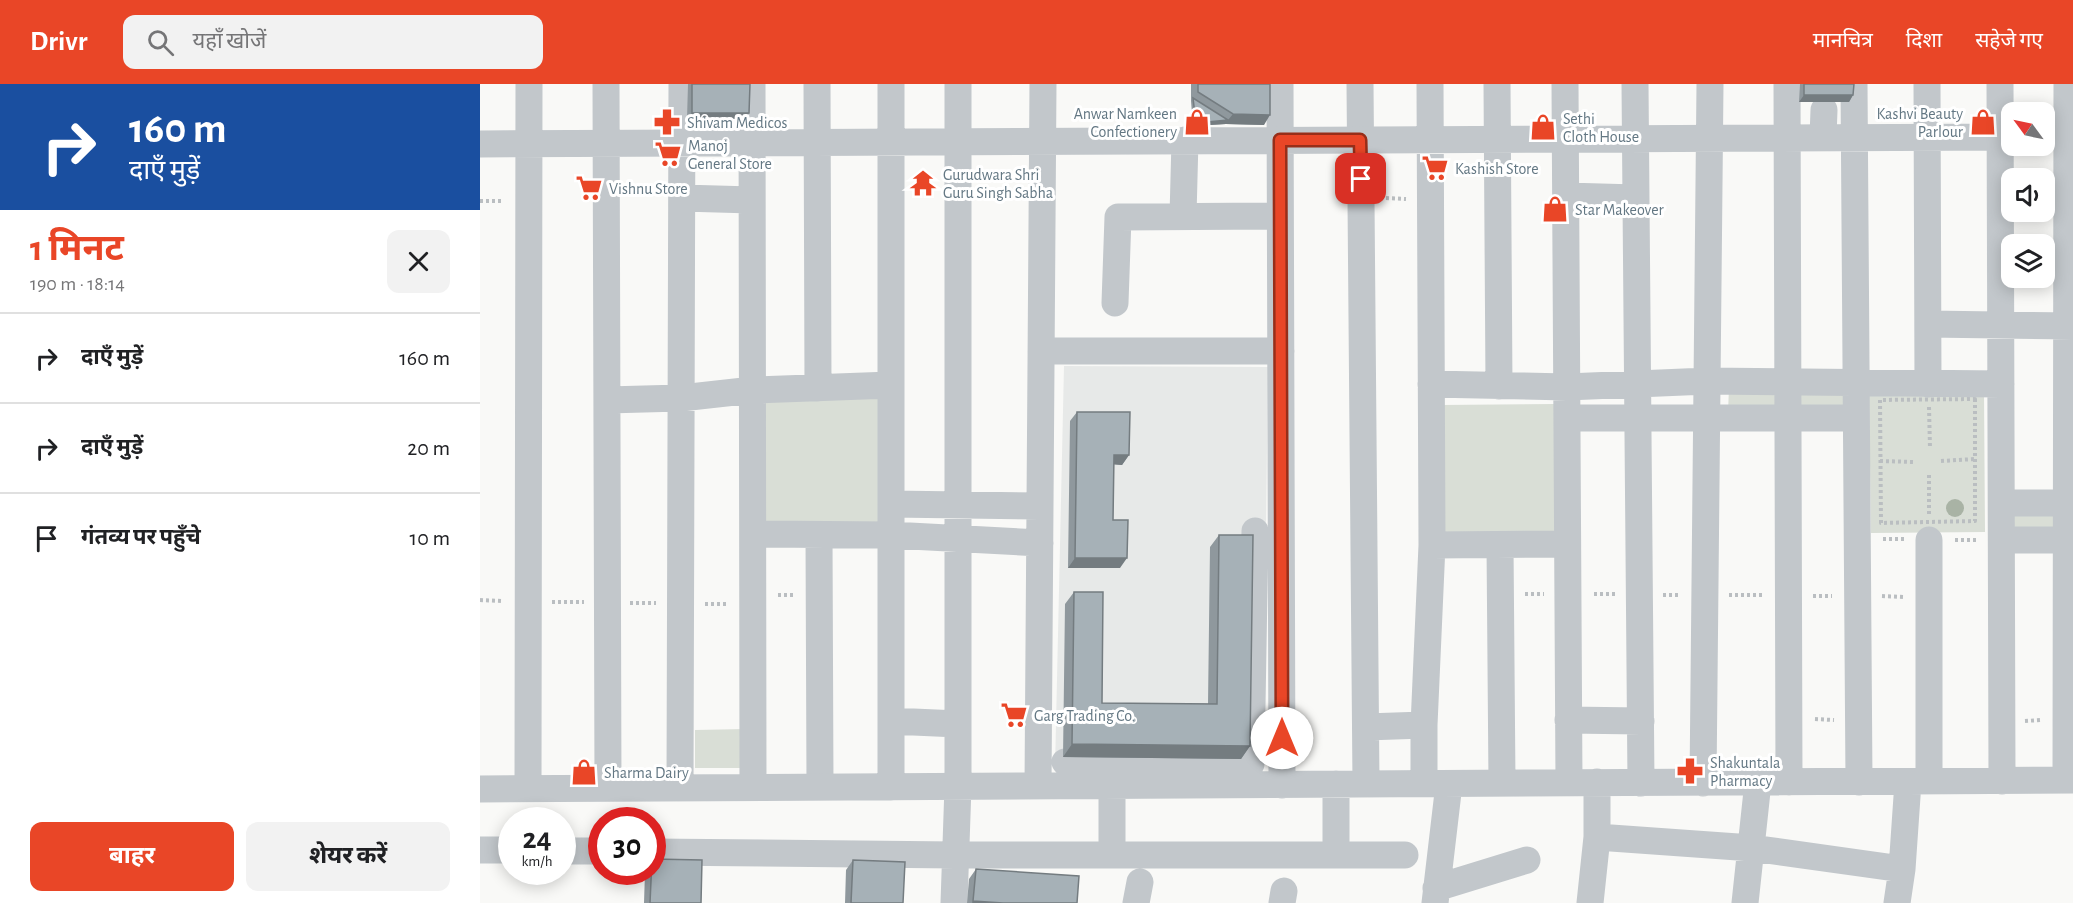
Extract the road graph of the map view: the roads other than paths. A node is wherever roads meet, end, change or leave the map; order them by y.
1 (529, 84) edge
2 (606, 84) edge
3 (682, 84) edge
4 (752, 84) edge
5 (817, 84) edge
6 (891, 84) edge
7 (958, 84) edge
8 (1043, 84) edge
9 (1280, 84) edge
10 (1360, 84) edge
11 (1430, 84) edge
12 (1497, 84) edge
13 (1565, 84) edge
14 (1635, 84) edge
15 (1710, 84) edge
16 (1787, 84) edge
17 (1854, 84) edge
18 (1928, 84) edge
19 (2000, 84) edge
20 (2067, 84) edge
21 (2002, 102) edge
22 (1824, 110) dead end
23 (2061, 136) edge
24 (1823, 137) junction
25 (1854, 137) junction
26 (1928, 137) junction
27 (2001, 137) edge
28 (1709, 138) junction
29 (1787, 138) junction
30 (1430, 139) junction
31 (1498, 139) junction
32 (1566, 139) junction
33 (1635, 139) junction
34 (1185, 140) junction
35 (1280, 140) junction
36 (1360, 140) junction
37 (891, 142) junction
38 (958, 142) junction
39 (1042, 142) junction
40 (682, 143) junction
41 (752, 143) junction
42 (817, 143) junction
43 (480, 144) edge
44 (529, 144) junction
45 (606, 144) junction
46 (2005, 156) edge
47 (1566, 196) junction
48 (682, 198) junction
49 (1636, 198) junction
50 (752, 200) junction
51 (1183, 216) junction
52 (1280, 216) junction
53 (1114, 303) dead end
54 (1928, 324) junction
55 (2001, 325) junction
56 (2070, 326) edge
57 (1041, 351) junction
58 (1281, 351) junction
59 (1707, 381) junction
60 (1788, 382) junction
61 (1431, 384) junction
62 (1637, 384) junction
63 (1856, 384) junction
64 (2001, 384) junction
65 (891, 385) junction
66 (1499, 386) junction
67 (1567, 387) junction
68 (818, 388) junction
69 (753, 390) junction
70 (1928, 392) junction
71 (681, 399) junction
72 (607, 400) junction
73 (1567, 418) junction
74 (1638, 418) junction
75 (1706, 418) junction
76 (1788, 418) junction
77 (1856, 418) junction
78 (2002, 503) junction
79 (2070, 503) edge
80 (891, 504) junction
81 (958, 505) junction
82 (1040, 506) junction
83 (1255, 531) dead end
84 (1929, 531) road end
85 (753, 534) junction
86 (819, 535) junction
87 (891, 536) junction
88 (958, 539) junction
89 (2002, 540) junction
90 (2070, 540) edge
91 (1040, 543) junction
92 (1567, 544) junction
93 (1432, 545) junction
94 (1500, 545) junction
95 (1568, 720) junction
96 (891, 721) junction
97 (1641, 721) junction
98 (958, 724) junction
99 (1424, 725) junction
100 (1365, 727) junction
101 (1251, 738) junction
102 (1282, 738) junction
103 (1065, 762) dead end
104 (1127, 778) junction
105 (2070, 780) edge
106 (2002, 781) junction
107 (1597, 782) junction
108 (1758, 782) junction
109 (1789, 782) junction
110 (1859, 782) junction
111 (1918, 782) junction
112 (1502, 783) junction
113 (1569, 783) junction
114 (1641, 783) junction
115 (1703, 783) junction
116 (1336, 784) junction
117 (1366, 784) junction
118 (1436, 784) junction
119 (1282, 785) junction
120 (958, 786) junction
121 (1038, 786) junction
122 (753, 787) junction
123 (820, 787) junction
124 (891, 787) junction
125 (528, 788) junction
126 (608, 788) junction
127 (680, 788) junction
128 (480, 789) edge
129 (1597, 837) junction
130 (1752, 848) junction
131 (480, 850) edge
132 (498, 850) edge
133 (666, 852) edge
134 (956, 855) junction
135 (1112, 855) junction
136 (1336, 855) junction
137 (1406, 855) dead end
138 (1527, 861) dead end
139 (1902, 868) junction
140 (1436, 896) edge
141 (954, 903) edge
142 (1590, 903) edge
143 (1745, 903) edge
144 (1897, 903) edge

1 - 44 street
2 - 45 street
3 - 40 street
4 - 41 street
5 - 42 street
6 - 37 street
7 - 38 street
8 - 39 street
9 - 35 street
10 - 36 street
11 - 30 street
12 - 31 street
13 - 32 street
14 - 33 street
15 - 28 street
16 - 29 street
17 - 25 street
18 - 26 street
19 - 21 street
20 - 23 street
22 - 24 street
23 - 56 street
24 - 25 street
24 - 29 street
25 - 26 street
25 - 63 street
26 - 27 street
26 - 54 street
28 - 29 street
28 - 33 street
28 - 59 street
29 - 60 street
30 - 31 street
30 - 36 street
30 - 61 street
31 - 32 street
31 - 66 street
32 - 33 street
32 - 47 street
33 - 49 street
34 - 35 street
34 - 39 street
34 - 51 street
35 - 36 street
35 - 52 street
36 - 100 street
37 - 38 street
37 - 42 street
37 - 65 street
38 - 39 street
38 - 81 street
39 - 57 street
40 - 41 street
40 - 45 street
40 - 48 street
41 - 42 street
41 - 50 street
42 - 68 street
43 - 44 street
44 - 45 street
44 - 125 street
45 - 72 street
46 - 55 street
47 - 49 street
47 - 67 street
48 - 50 street
48 - 71 street
49 - 62 street
50 - 69 street
51 - 52 street
51 - 53 street
52 - 58 street
54 - 55 street
54 - 70 street
55 - 56 street
55 - 64 street
56 - 79 street
57 - 58 street
57 - 82 street
58 - 102 street
59 - 60 street
59 - 62 street
59 - 75 street
60 - 63 street
60 - 76 street
61 - 66 street
61 - 93 street
62 - 67 street
62 - 74 street
63 - 70 street
63 - 77 street
64 - 70 street
64 - 78 street
65 - 68 street
65 - 80 street
66 - 67 street
67 - 73 street
68 - 69 street
69 - 71 street
69 - 85 street
71 - 72 street
71 - 127 street
72 - 126 street
73 - 74 street
73 - 92 street
74 - 75 street
74 - 97 street
75 - 76 street
75 - 115 street
76 - 77 street
76 - 109 street
77 - 110 street
78 - 79 street
78 - 89 street
79 - 90 street
80 - 81 street
80 - 87 street
81 - 82 street
81 - 88 street
82 - 91 street
83 - 101 street
84 - 111 street
85 - 86 street
85 - 122 street
86 - 87 street
86 - 123 street
87 - 88 street
87 - 96 street
88 - 91 street
88 - 98 street
89 - 90 street
89 - 106 street
90 - 105 street
91 - 121 street
92 - 94 street
92 - 95 street
93 - 94 street
93 - 99 street
94 - 112 street
95 - 97 street
95 - 113 street
96 - 98 street
96 - 124 street
97 - 114 street
98 - 120 street
99 - 100 street
99 - 118 street
100 - 117 street
101 - 102 street
101 - 104 street
102 - 119 street
103 - 104 street
104 - 119 street
104 - 121 street
104 - 135 street
105 - 106 street
106 - 111 street
107 - 113 street
107 - 114 street
107 - 129 street
108 - 109 street
108 - 115 street
108 - 130 street
109 - 110 street
110 - 111 street
111 - 139 street
112 - 113 street
112 - 118 street
114 - 115 street
116 - 117 street
116 - 119 street
116 - 136 street
117 - 118 street
118 - 140 street
120 - 121 street
120 - 124 street
120 - 134 street
122 - 123 street
122 - 127 street
123 - 124 street
125 - 126 street
125 - 128 street
126 - 127 street
129 - 130 street
129 - 142 street
130 - 139 street
130 - 143 street
131 - 132 street
133 - 134 street
134 - 135 street
134 - 141 street
135 - 136 street
136 - 137 street
138 - 140 street
139 - 144 street

